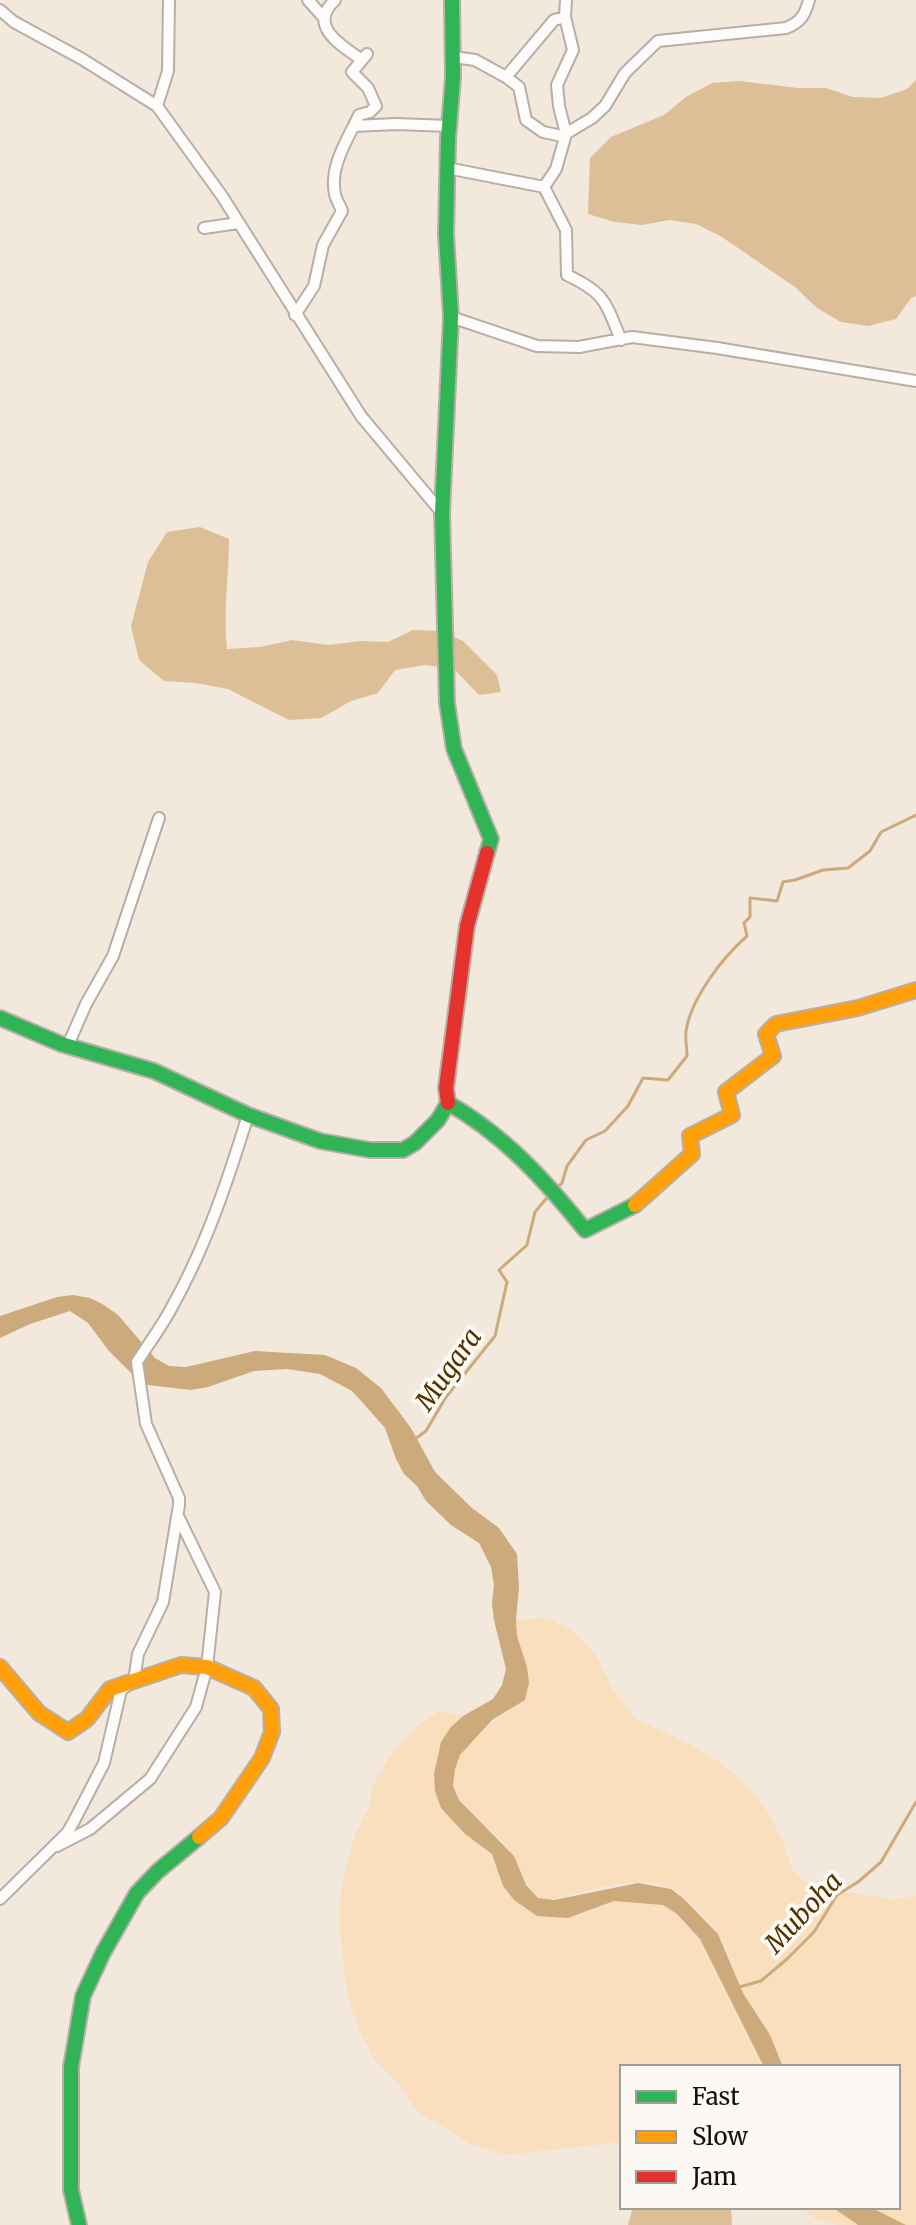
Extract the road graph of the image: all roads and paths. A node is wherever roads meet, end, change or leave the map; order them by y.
1 (169, 0) edge
2 (308, 0) edge
3 (335, 0) edge
4 (452, 0) edge
5 (566, 0) edge
6 (809, 0) edge
7 (0, 10) edge
8 (565, 17) junction
9 (324, 18) junction
10 (454, 57) junction
11 (506, 77) junction
12 (157, 106) junction
13 (354, 126) junction
14 (449, 126) junction
15 (566, 134) junction
16 (447, 168) junction
17 (544, 187) junction
18 (238, 223) junction
19 (204, 228) dead end
20 (295, 315) junction
21 (451, 317) junction
22 (621, 340) junction
23 (916, 381) edge
24 (442, 513) junction
25 (159, 818) dead end
26 (916, 990) edge
27 (0, 1018) edge
28 (68, 1045) junction
29 (448, 1103) junction
30 (248, 1115) junction
31 (178, 1516) junction
32 (0, 1667) edge
33 (207, 1667) junction
34 (134, 1681) junction
35 (46, 1852) junction
36 (0, 1899) edge
37 (79, 2225) edge

1 - 12 street
2 - 9 street
3 - 9 street
4 - 10 street
5 - 8 street
6 - 15 street
7 - 12 street
8 - 11 street
8 - 15 street
9 - 13 street
10 - 11 street
10 - 14 street
11 - 15 street
12 - 18 street
13 - 14 street
13 - 20 street
14 - 16 street
15 - 17 street
16 - 17 street
16 - 21 street
17 - 22 street
18 - 19 street
18 - 20 street
20 - 24 street
21 - 22 street
21 - 24 street
22 - 23 street
24 - 29 street
25 - 28 street
26 - 29 street
27 - 28 street
28 - 30 street
29 - 30 street
30 - 31 street
31 - 33 street
31 - 34 street
32 - 34 street
33 - 34 street
33 - 35 street
33 - 37 street
34 - 35 street
35 - 36 street

